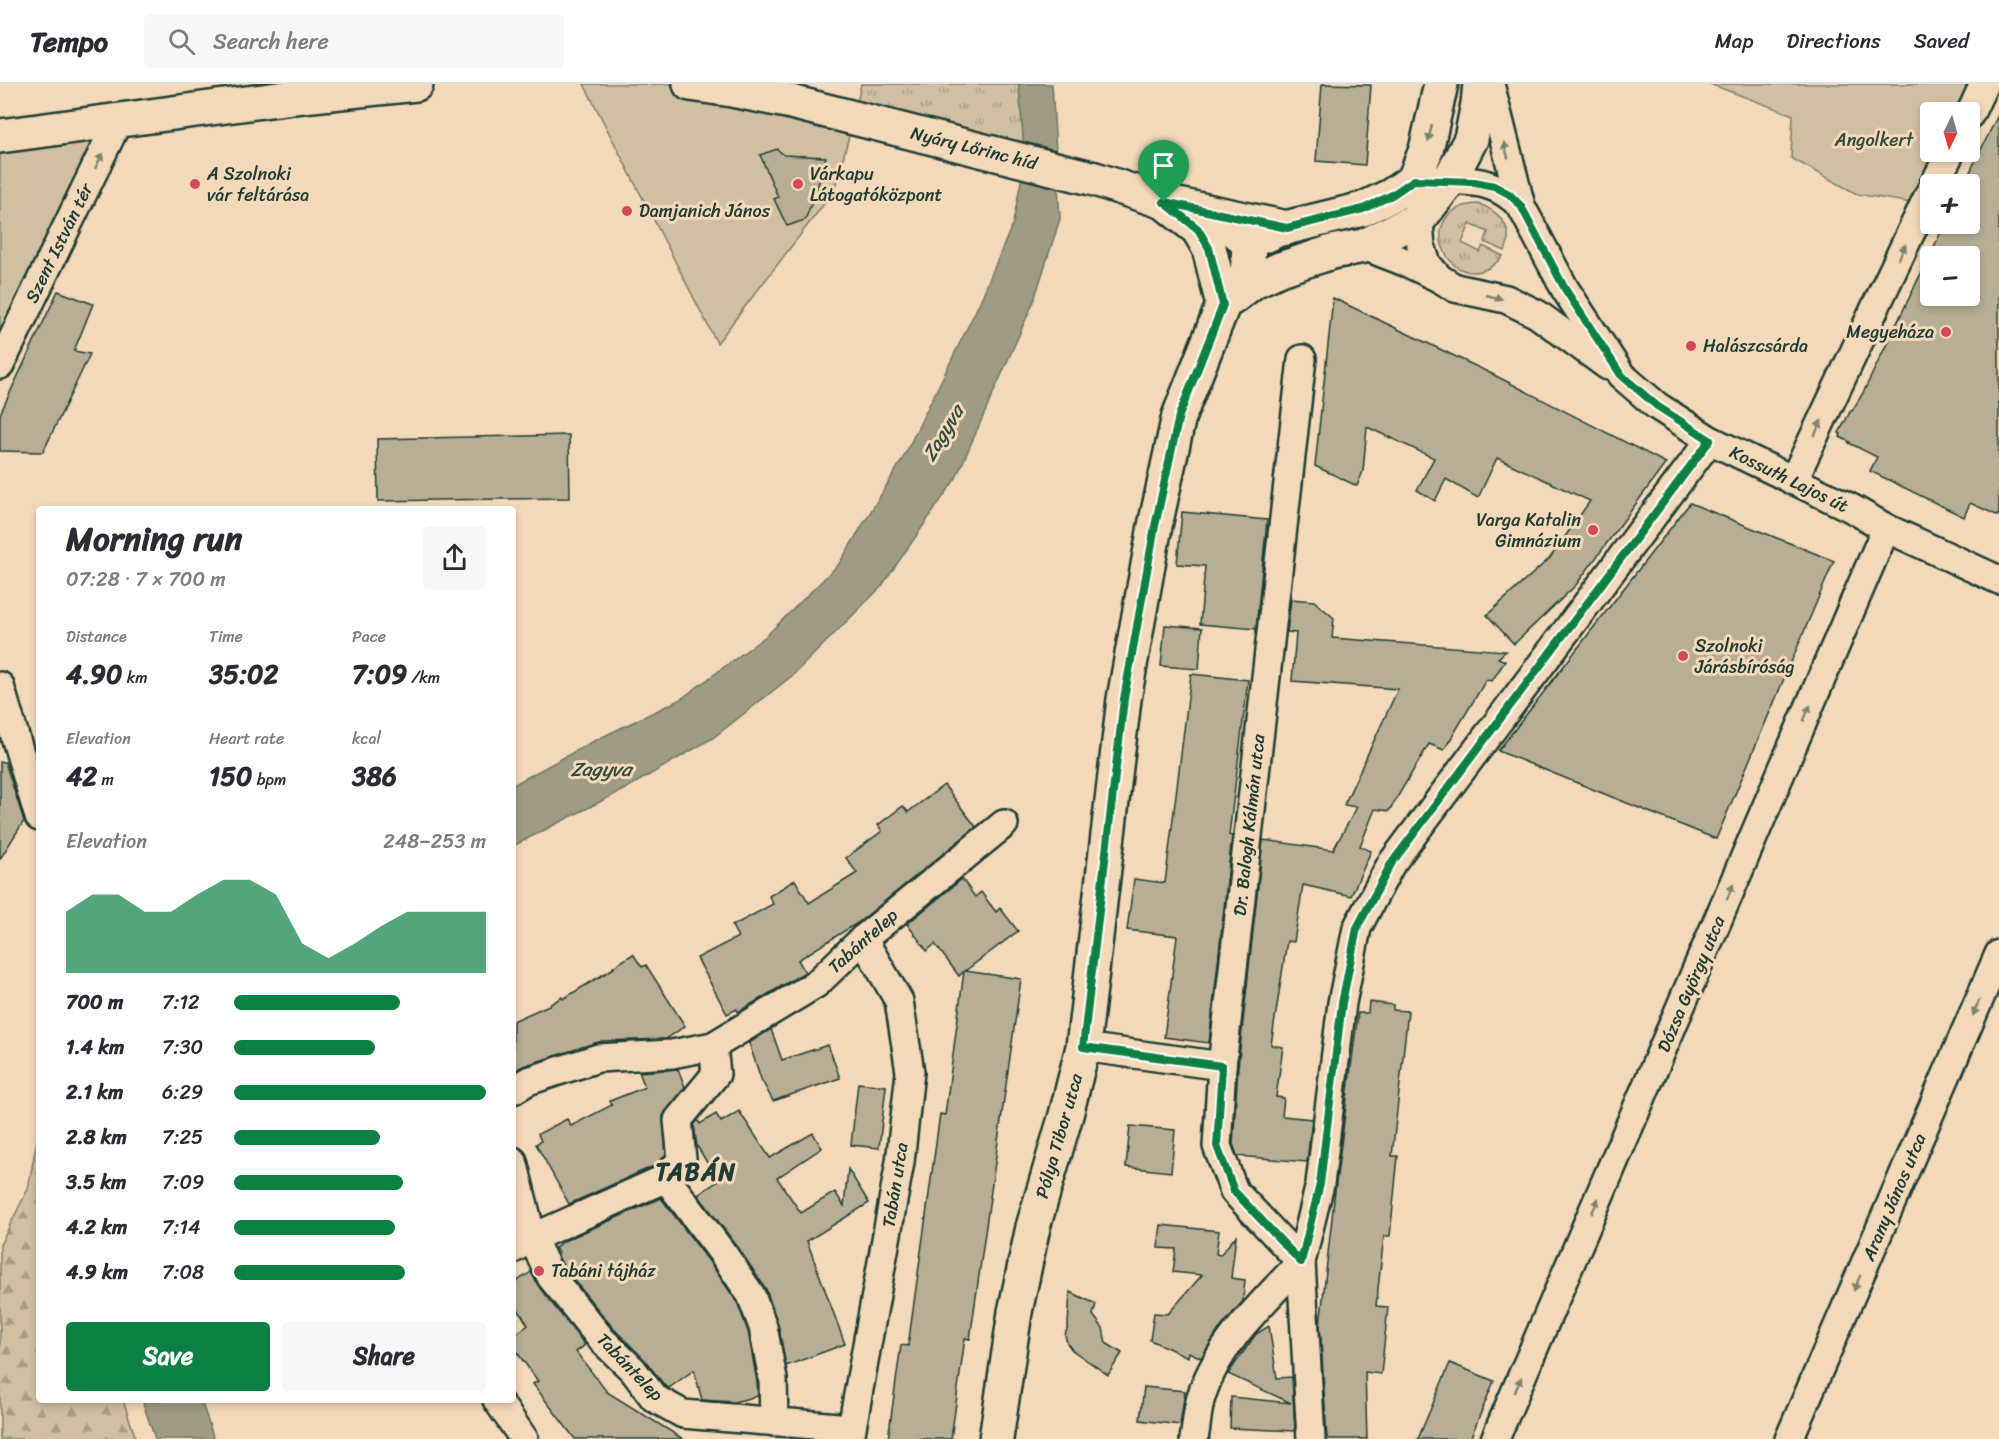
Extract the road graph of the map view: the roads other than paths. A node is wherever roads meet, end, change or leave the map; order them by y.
1 (416, 84) edge
2 (690, 84) edge
3 (1441, 84) edge
4 (1480, 84) edge
5 (1490, 84) edge
6 (1984, 84) edge
7 (293, 91) edge
8 (1976, 102) edge
9 (118, 121) junction
10 (0, 136) edge
11 (1414, 180) junction
12 (1449, 181) junction
13 (1164, 202) junction
14 (1521, 206) junction
15 (1920, 213) edge
16 (1420, 218) junction
17 (1268, 236) junction
18 (1364, 246) junction
19 (1439, 278) junction
20 (1223, 305) junction
21 (1302, 359) dead end
22 (0, 365) edge
23 (1621, 375) junction
24 (1710, 440) junction
25 (1793, 481) junction
26 (1886, 528) junction
27 (1999, 580) edge
28 (0, 686) edge
29 (36, 807) edge
30 (1004, 824) dead end
31 (862, 939) junction
32 (1999, 954) edge
33 (713, 1046) junction
34 (1083, 1047) junction
35 (1222, 1066) junction
36 (516, 1088) edge
37 (666, 1178) junction
38 (516, 1186) edge
39 (523, 1244) edge
40 (1301, 1262) junction
41 (1005, 1380) junction
42 (499, 1403) edge
43 (774, 1422) junction
44 (850, 1433) edge
45 (524, 1439) edge
46 (996, 1439) edge
47 (1016, 1439) edge
48 (1194, 1439) edge
49 (1311, 1439) edge
50 (1495, 1439) edge
51 (1790, 1439) edge

1 - 7 main road
2 - 13 main road, Nyáry Lőrinc híd
3 -> 11 main road
4 - 12 main road
14 -> 5 street, Kossuth Lajos út
6 - 8 street
7 - 9 main road
9 - 10 main road
22 -> 9 street, Szent István tér
11 - 12 street
11 - 16 street
11 - 17 main road
12 - 14 street
12 - 16 main road
13 - 17 main road
13 - 20 main road
14 - 23 street, Kossuth Lajos út
25 -> 15 street
16 - 18 main road
16 - 19 street
17 - 18 main road
17 - 20 main road, Pólya Tibor utca
18 - 19 street
18 - 20 main road
19 -> 23 street
20 - 34 main road, Pólya Tibor utca
21 - 35 street, Dr. Balogh Kálmán utca
23 - 24 street, Kossuth Lajos út
24 - 25 street, Kossuth Lajos út
24 - 40 street
25 - 26 street, Kossuth Lajos út
26 - 27 street, Kossuth Lajos út
50 -> 26 street, Dózsa György utca
28 - 29 street
30 - 31 street, Tabántelep
31 - 33 street, Tabántelep
31 - 44 street, Tabán utca
32 -> 51 street, Arany János utca
33 - 36 street, Tabántelep
33 - 37 street
34 - 35 street
34 - 41 main road, Pólya Tibor utca
35 - 40 street, Dr. Balogh Kálmán utca
37 - 39 street
37 - 43 street
38 - 39 street, Tabántelep
39 - 43 street, Tabántelep
40 - 48 street
40 - 49 street
41 - 46 main road, Pólya Tibor utca
41 - 47 main road
42 - 45 street
43 - 44 street, Tabántelep

